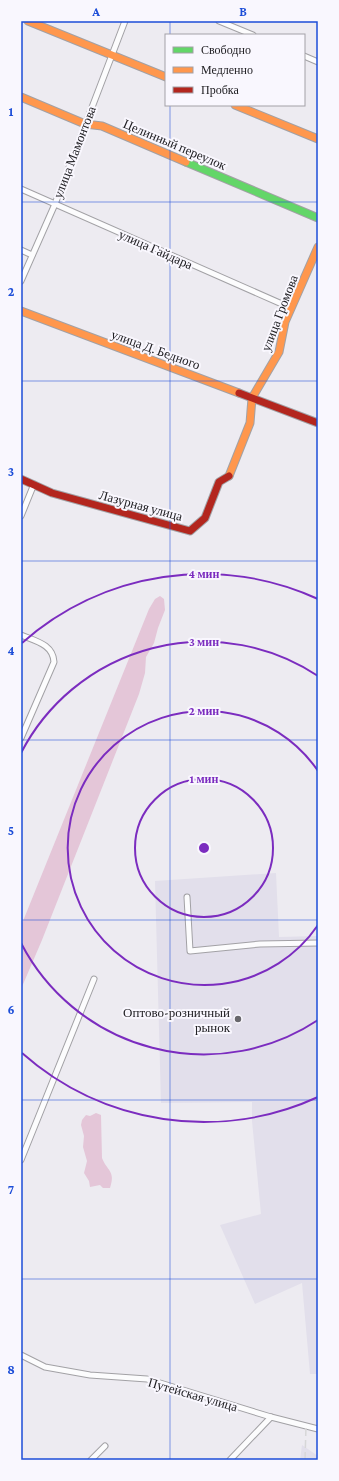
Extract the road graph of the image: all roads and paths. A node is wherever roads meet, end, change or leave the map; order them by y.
1 (28, 21) edge
2 (125, 21) edge
3 (219, 21) edge
4 (251, 34) edge
5 (112, 54) junction
6 (305, 56) edge
7 (318, 62) edge
8 (165, 77) edge
9 (21, 98) edge
10 (237, 106) edge
11 (85, 124) junction
12 (318, 139) edge
13 (21, 189) edge
14 (55, 204) junction
15 (318, 218) edge
16 (318, 247) edge
17 (21, 250) edge
18 (32, 255) junction
19 (21, 281) edge
20 (291, 308) junction
21 (21, 311) edge
22 (252, 398) junction
23 (318, 423) edge
24 (229, 477) joint
25 (21, 479) edge
26 (34, 484) junction
27 (21, 516) edge
28 (21, 634) edge
29 (22, 734) edge
30 (187, 897) dead end
31 (318, 943) edge
32 (94, 980) dead end
33 (21, 1160) edge
34 (21, 1355) edge
35 (271, 1416) junction
36 (318, 1429) edge
37 (105, 1446) dead end
38 (91, 1460) edge
39 (230, 1460) edge

1 - 5 street
2 - 5 street, улица Мамонтова
3 - 4 street
5 - 8 street
5 - 11 street, улица Мамонтова
6 - 7 street
9 - 11 street, Целинный переулок
10 - 12 street
11 - 14 street, улица Мамонтова
11 - 15 street, Целинный переулок
13 - 14 street, улица Гайдара
14 - 18 street, улица Мамонтова
14 - 20 street, улица Гайдара
16 - 20 street, улица Громова
17 - 18 street
18 - 19 street, улица Мамонтова
20 - 22 street, улица Громова
21 - 22 street, улица Д. Бедного
22 - 23 street, улица Д. Бедного
22 - 24 street, улица Громова
24 - 26 street, Лазурная улица
25 - 26 street, Лазурная улица
26 - 27 street
28 - 29 street
30 - 31 street
32 - 33 street
34 - 35 street, Путейская улица
35 - 36 street, Путейская улица
35 - 39 street
37 - 38 street

